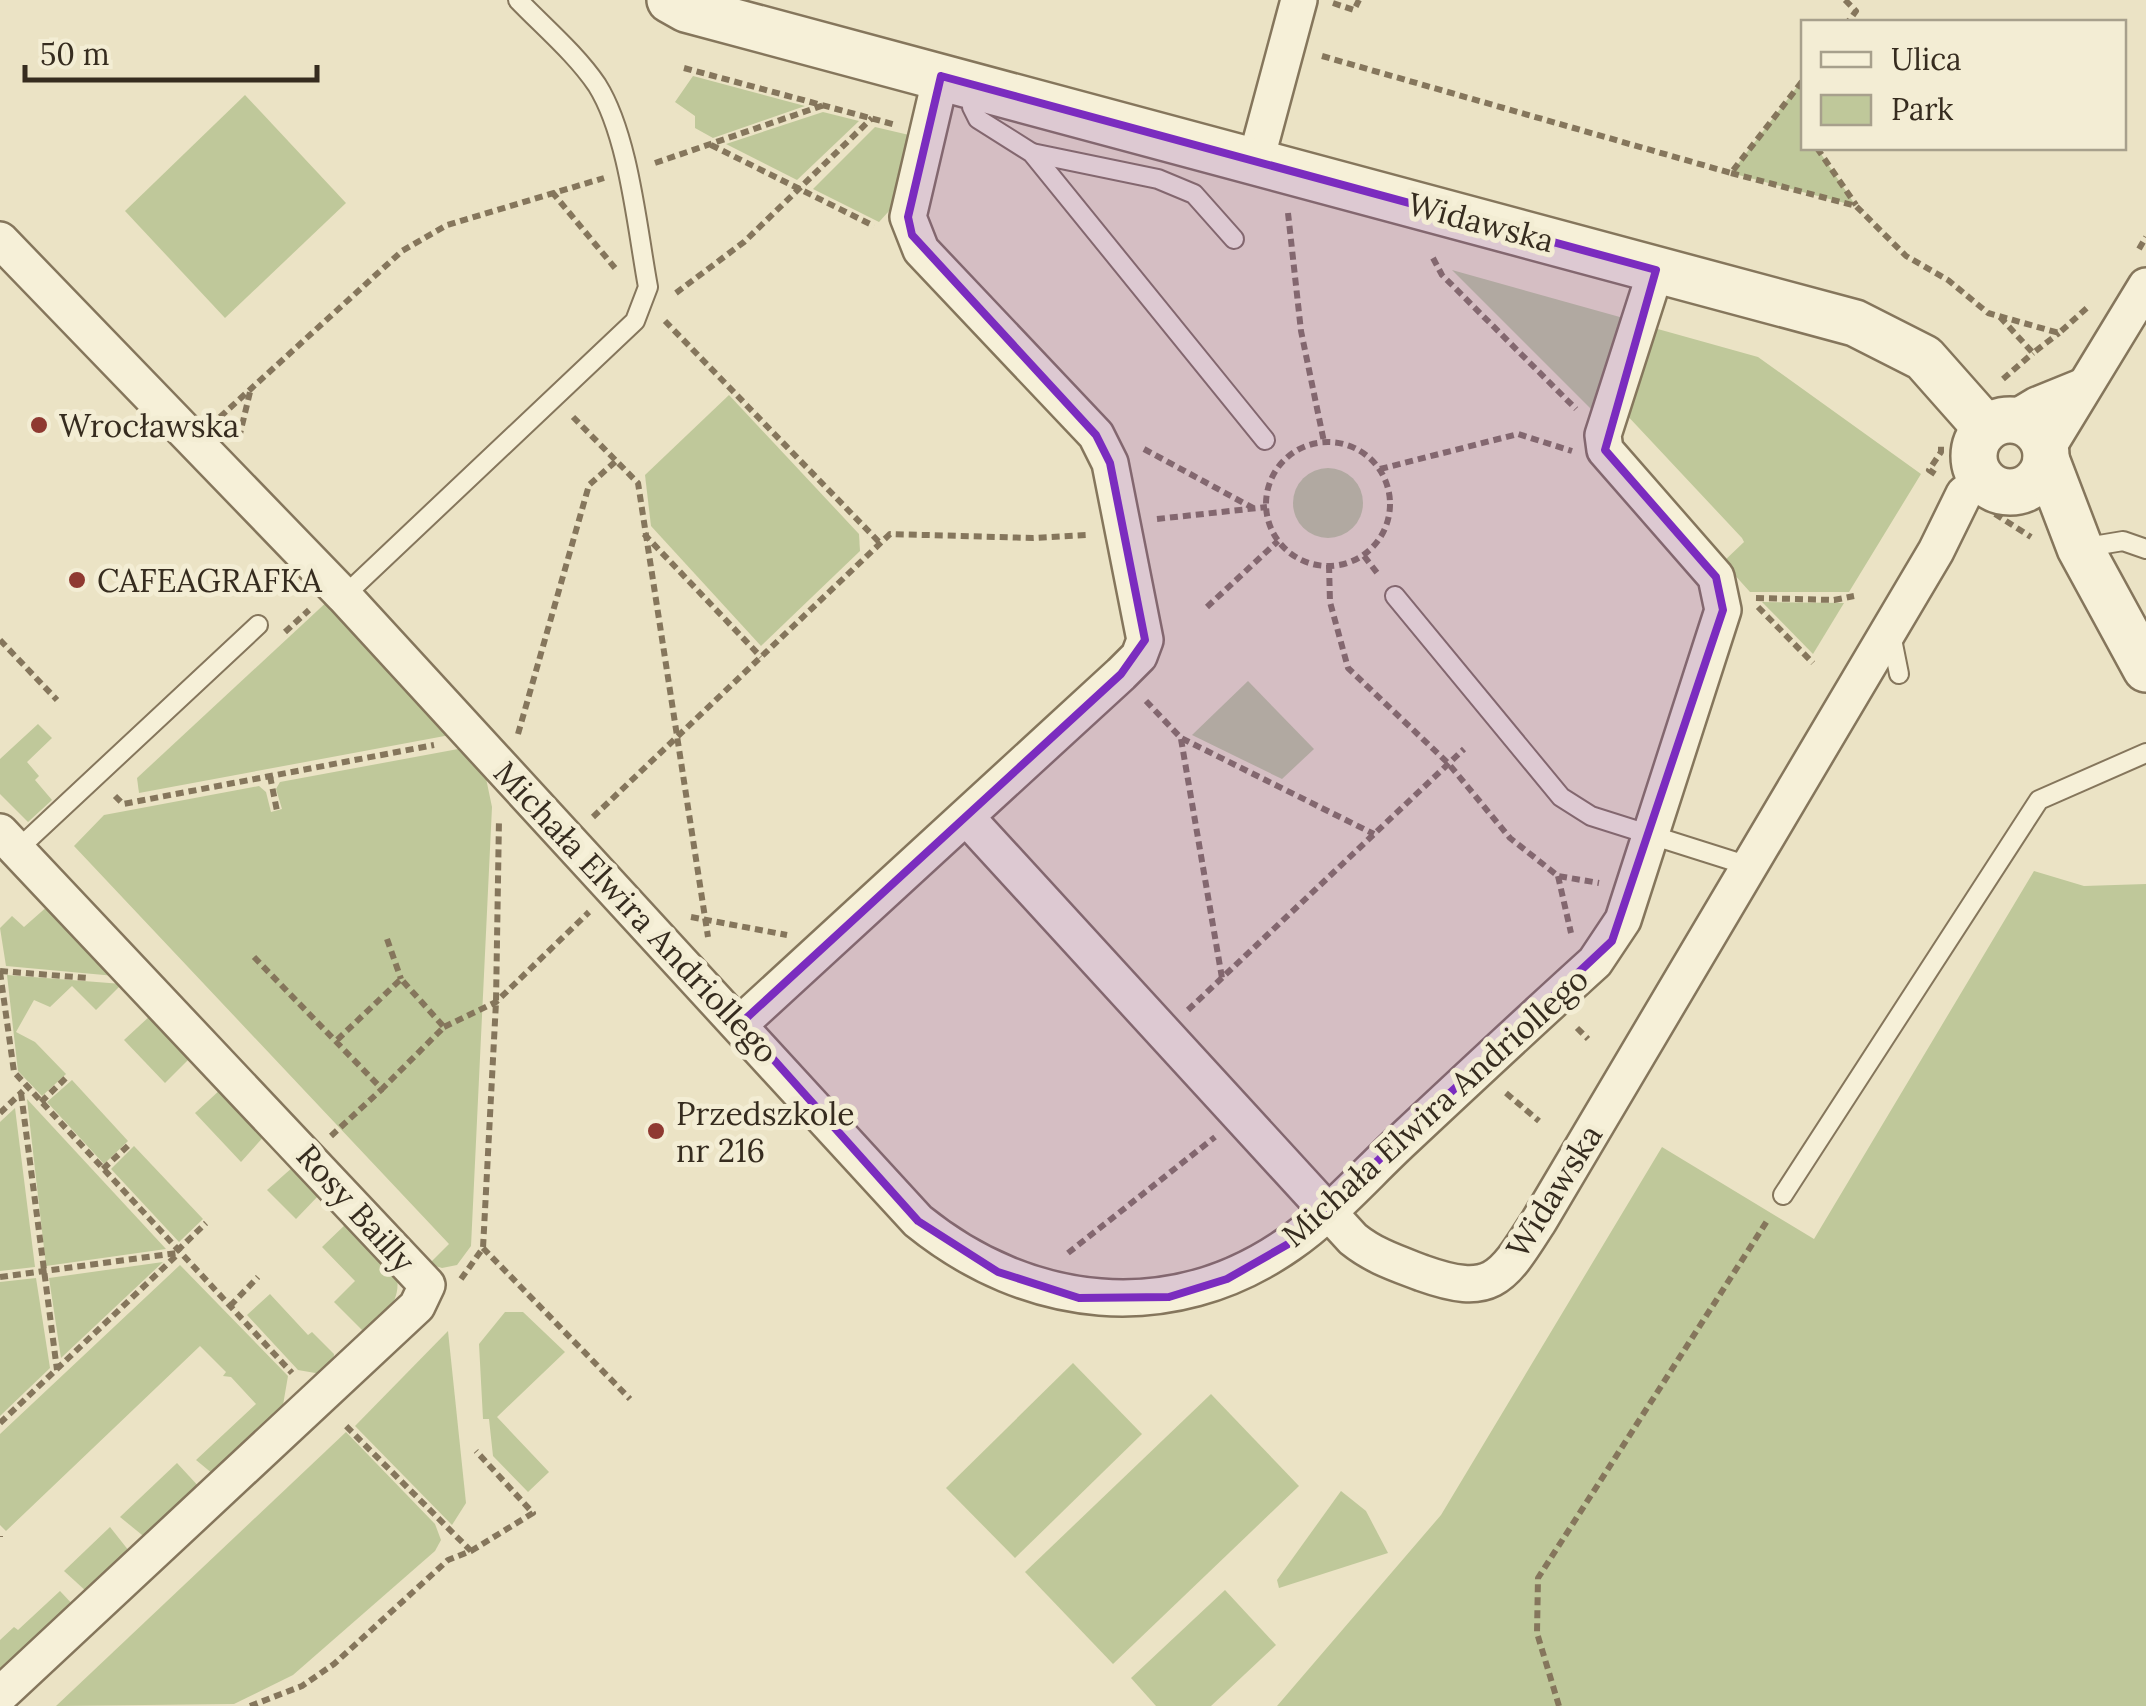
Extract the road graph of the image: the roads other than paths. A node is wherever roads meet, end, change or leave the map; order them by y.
1 (518, 0) edge
2 (670, 0) edge
3 (1299, 0) edge
4 (957, 81) junction
5 (1032, 153) junction
6 (1256, 160) junction
7 (1234, 239) dead end
8 (0, 240) edge
9 (1656, 270) junction
10 (2138, 275) edge
11 (2084, 386) junction
12 (1999, 424) junction
13 (1265, 440) dead end
14 (2047, 454) junction
15 (1994, 487) junction
16 (2080, 548) junction
17 (2146, 548) edge
18 (344, 596) junction
19 (1395, 596) dead end
20 (258, 625) dead end
21 (1890, 628) junction
22 (2146, 669) edge
23 (1898, 674) dead end
24 (2146, 752) edge
25 (968, 818) junction
26 (1652, 833) junction
27 (5, 837) edge
28 (1750, 866) junction
29 (741, 1024) junction
30 (1783, 1196) dead end
31 (1327, 1210) junction
32 (0, 1695) edge

1 - 18 lane
2 - 4 street, Widawska
3 - 6 street
4 - 5 lane
4 - 6 street, Widawska
4 - 25 street
5 - 7 lane
5 - 13 lane
6 - 9 street, Widawska
8 - 18 street, Michała Elwira Andriollego
9 - 12 street, Widawska
9 - 26 street, Michała Elwira Andriollego
10 - 11 street, Widawska
11 - 12 street
11 - 14 street, Widawska
12 - 14 street, Widawska
12 - 15 street
14 - 15 street, Widawska
14 - 16 street
15 - 16 street
15 - 21 street, Widawska
16 - 17 lane
16 - 22 street
18 - 29 street, Michała Elwira Andriollego
19 - 26 lane
20 - 27 lane
21 - 23 lane
21 - 28 street, Widawska
24 - 30 lane
25 - 29 street
25 - 31 street, Widawska
26 - 28 lane
26 - 31 street, Michała Elwira Andriollego
27 - 32 street, Rosy Bailly
28 - 31 street, Widawska
29 - 31 street, Michała Elwira Andriollego

